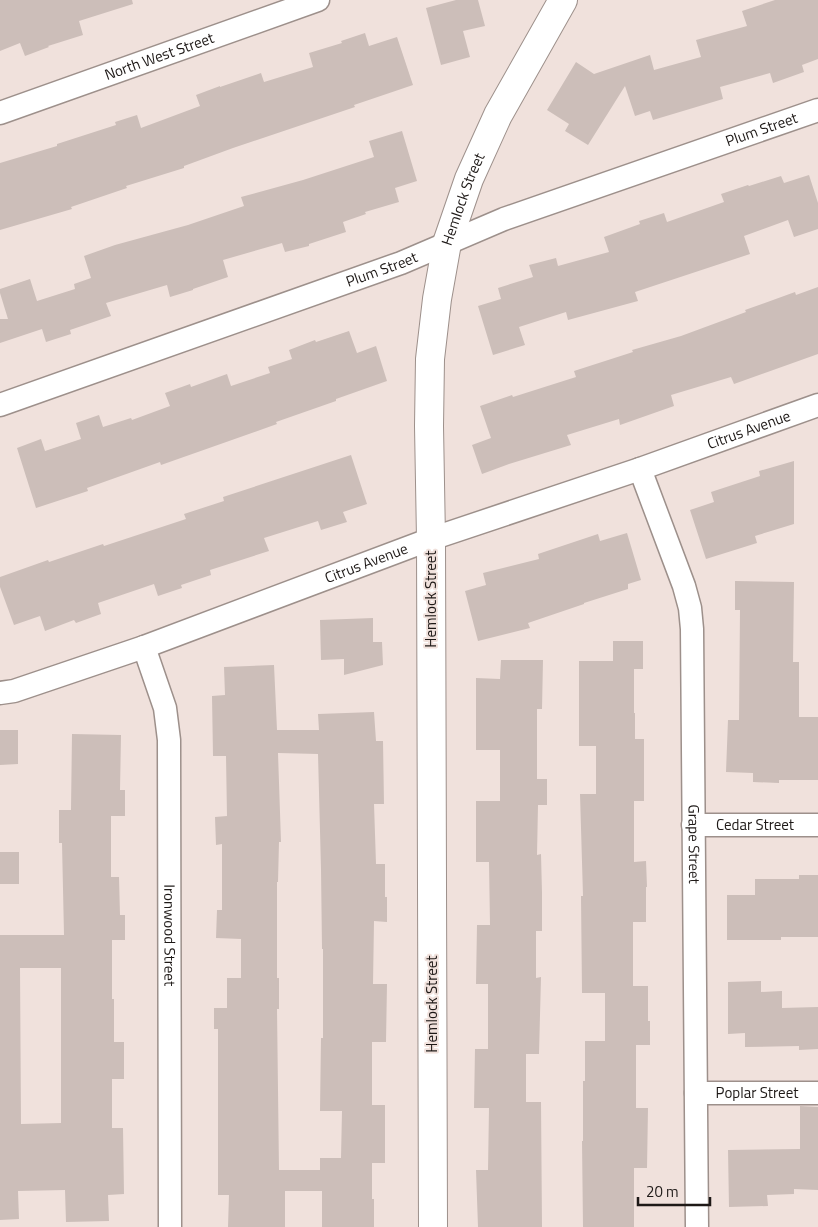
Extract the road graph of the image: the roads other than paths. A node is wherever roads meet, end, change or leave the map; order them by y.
1 (318, 0) edge
2 (563, 0) edge
3 (818, 110) edge
4 (0, 113) edge
5 (447, 243) junction
6 (0, 405) edge
7 (818, 405) edge
8 (640, 469) junction
9 (431, 539) junction
10 (144, 648) junction
11 (0, 693) edge
12 (693, 825) junction
13 (818, 825) edge
14 (696, 1093) junction
15 (818, 1093) edge
16 (170, 1227) edge
17 (433, 1227) edge
18 (697, 1227) edge

1 - 4 street, North West Street
2 - 5 street, Hemlock Street
3 - 5 street, Plum Street
5 - 6 street, Plum Street
5 - 9 street, Hemlock Street
7 - 8 street, Citrus Avenue
8 - 9 street, Citrus Avenue
8 - 12 street, Grape Street
9 - 10 street, Citrus Avenue
9 - 17 street, Hemlock Street
10 - 11 street, Citrus Avenue
10 - 16 street, Ironwood Street
12 - 13 street, Cedar Street
12 - 14 street, Grape Street
14 - 15 street, Poplar Street
14 - 18 street, Grape Street

